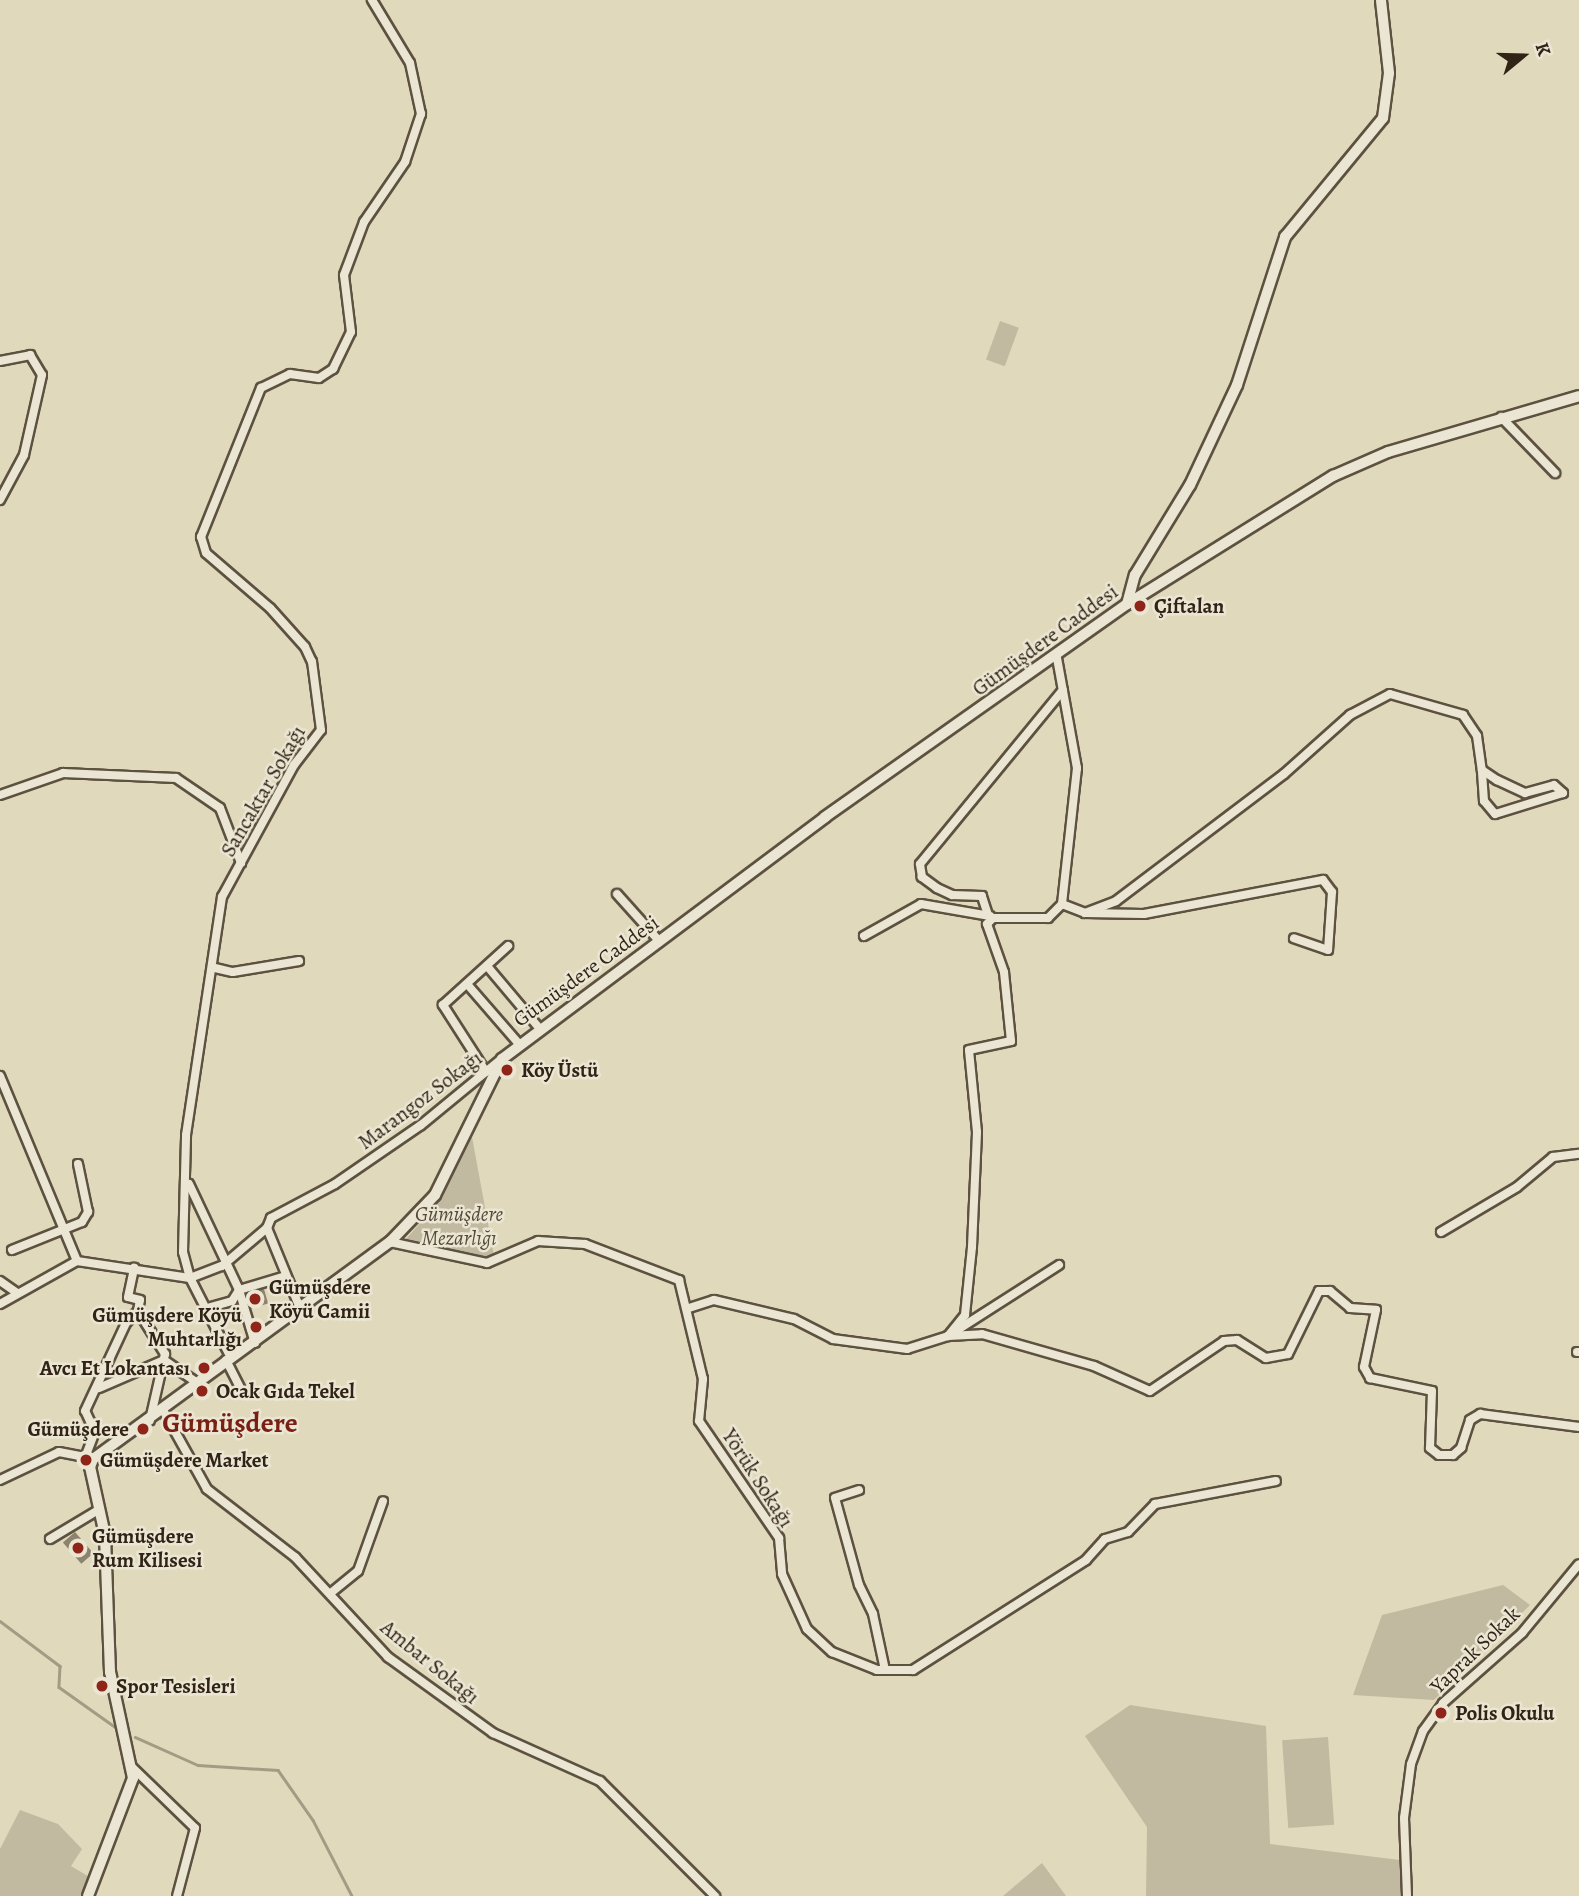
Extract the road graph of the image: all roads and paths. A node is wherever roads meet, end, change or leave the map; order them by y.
1 (372, 0) edge
2 (1381, 0) edge
3 (0, 361) edge
4 (1579, 396) edge
5 (1502, 417) junction
6 (1555, 473) dead end
7 (0, 499) edge
8 (1127, 604) junction
9 (1057, 658) junction
10 (1063, 690) junction
11 (1482, 770) junction
12 (0, 795) edge
13 (241, 863) junction
14 (617, 894) dead end
15 (1062, 904) junction
16 (1085, 913) junction
17 (990, 917) junction
18 (864, 936) dead end
19 (1294, 937) dead end
20 (660, 942) junction
21 (508, 946) dead end
22 (299, 961) dead end
23 (487, 966) junction
24 (215, 968) junction
25 (467, 984) junction
26 (540, 1029) junction
27 (519, 1044) junction
28 (502, 1059) junction
29 (486, 1072) junction
30 (0, 1076) edge
31 (1579, 1154) edge
32 (78, 1164) dead end
33 (188, 1178) junction
34 (267, 1228) junction
35 (63, 1230) junction
36 (1441, 1232) dead end
37 (390, 1242) junction
38 (12, 1250) dead end
39 (77, 1261) junction
40 (230, 1262) junction
41 (1059, 1265) dead end
42 (134, 1268) junction
43 (283, 1277) junction
44 (190, 1278) junction
45 (0, 1281) edge
46 (239, 1290) junction
47 (17, 1293) junction
48 (0, 1304) edge
49 (207, 1308) junction
50 (300, 1308) junction
51 (689, 1308) junction
52 (138, 1311) junction
53 (948, 1336) junction
54 (255, 1343) junction
55 (228, 1358) junction
56 (164, 1360) junction
57 (199, 1384) junction
58 (99, 1388) junction
59 (243, 1393) dead end
60 (163, 1410) junction
61 (149, 1420) junction
62 (1579, 1427) edge
63 (89, 1457) junction
64 (0, 1480) edge
65 (1276, 1481) dead end
66 (859, 1490) dead end
67 (383, 1501) dead end
68 (100, 1509) junction
69 (50, 1539) dead end
70 (1579, 1564) edge
71 (332, 1592) junction
72 (885, 1670) junction
73 (133, 1768) junction
74 (88, 1896) edge
75 (177, 1896) edge
76 (715, 1896) edge
77 (1407, 1896) edge

1 - 13 street, Sancaktar Sokağı
2 - 8 street
3 - 7 street
4 - 5 street, Gümüşdere Caddesi
5 - 6 street
5 - 8 street, Gümüşdere Caddesi
8 - 9 street, Gümüşdere Caddesi
9 - 10 street
9 - 20 street, Gümüşdere Caddesi
10 - 15 street
10 - 17 street
11 - 11 street
11 - 16 street
12 - 13 street
13 - 24 street, Sancaktar Sokağı
14 - 20 street
15 - 16 street
15 - 17 street
16 - 19 street
17 - 18 street
17 - 53 street
20 - 26 street, Gümüşdere Caddesi
21 - 23 street
22 - 24 street
23 - 25 street
23 - 26 street
24 - 33 street, Sancaktar Sokağı
25 - 27 street
25 - 29 street
26 - 27 street, Gümüşdere Caddesi
27 - 28 street, Gümüşdere Caddesi
28 - 29 street, Marangoz Sokağı
28 - 37 street, Gümüşdere Caddesi
29 - 34 street, Marangoz Sokağı
30 - 35 street
31 - 36 street
32 - 35 street
33 - 40 street
33 - 44 street, Sancaktar Sokağı
34 - 40 street, Marangoz Sokağı
34 - 43 street
35 - 38 street
35 - 39 street
37 - 50 street, Gümüşdere Caddesi
37 - 51 street, Yörük Sokağı
39 - 42 street
39 - 47 street
40 - 44 street
40 - 46 street
41 - 53 street
42 - 44 street
42 - 52 street
43 - 46 street
43 - 50 street
44 - 49 street, Sancaktar Sokağı
45 - 47 street
46 - 49 street
46 - 54 street
47 - 48 street
49 - 55 street, Sancaktar Sokağı
50 - 54 street, Gümüşdere Caddesi
51 - 53 street
51 - 72 street, Yörük Sokağı
52 - 56 street
52 - 58 street
53 - 62 street
54 - 55 street, Gümüşdere Caddesi
55 - 57 street, Gümüşdere Caddesi
55 - 59 street, Sancaktar Sokağı
56 - 57 street
56 - 58 street
56 - 61 street
57 - 60 street, Gümüşdere Caddesi
58 - 63 street
60 - 61 street, Gümüşdere Caddesi
60 - 71 street, Ambar Sokağı
61 - 63 street, Gümüşdere Caddesi
63 - 64 street
63 - 68 street
65 - 72 street, Yörük Sokağı
66 - 72 street
67 - 71 street
68 - 69 street
68 - 73 street
70 - 77 street, Yaprak Sokak
71 - 76 street, Ambar Sokağı
73 - 74 street
73 - 75 street

